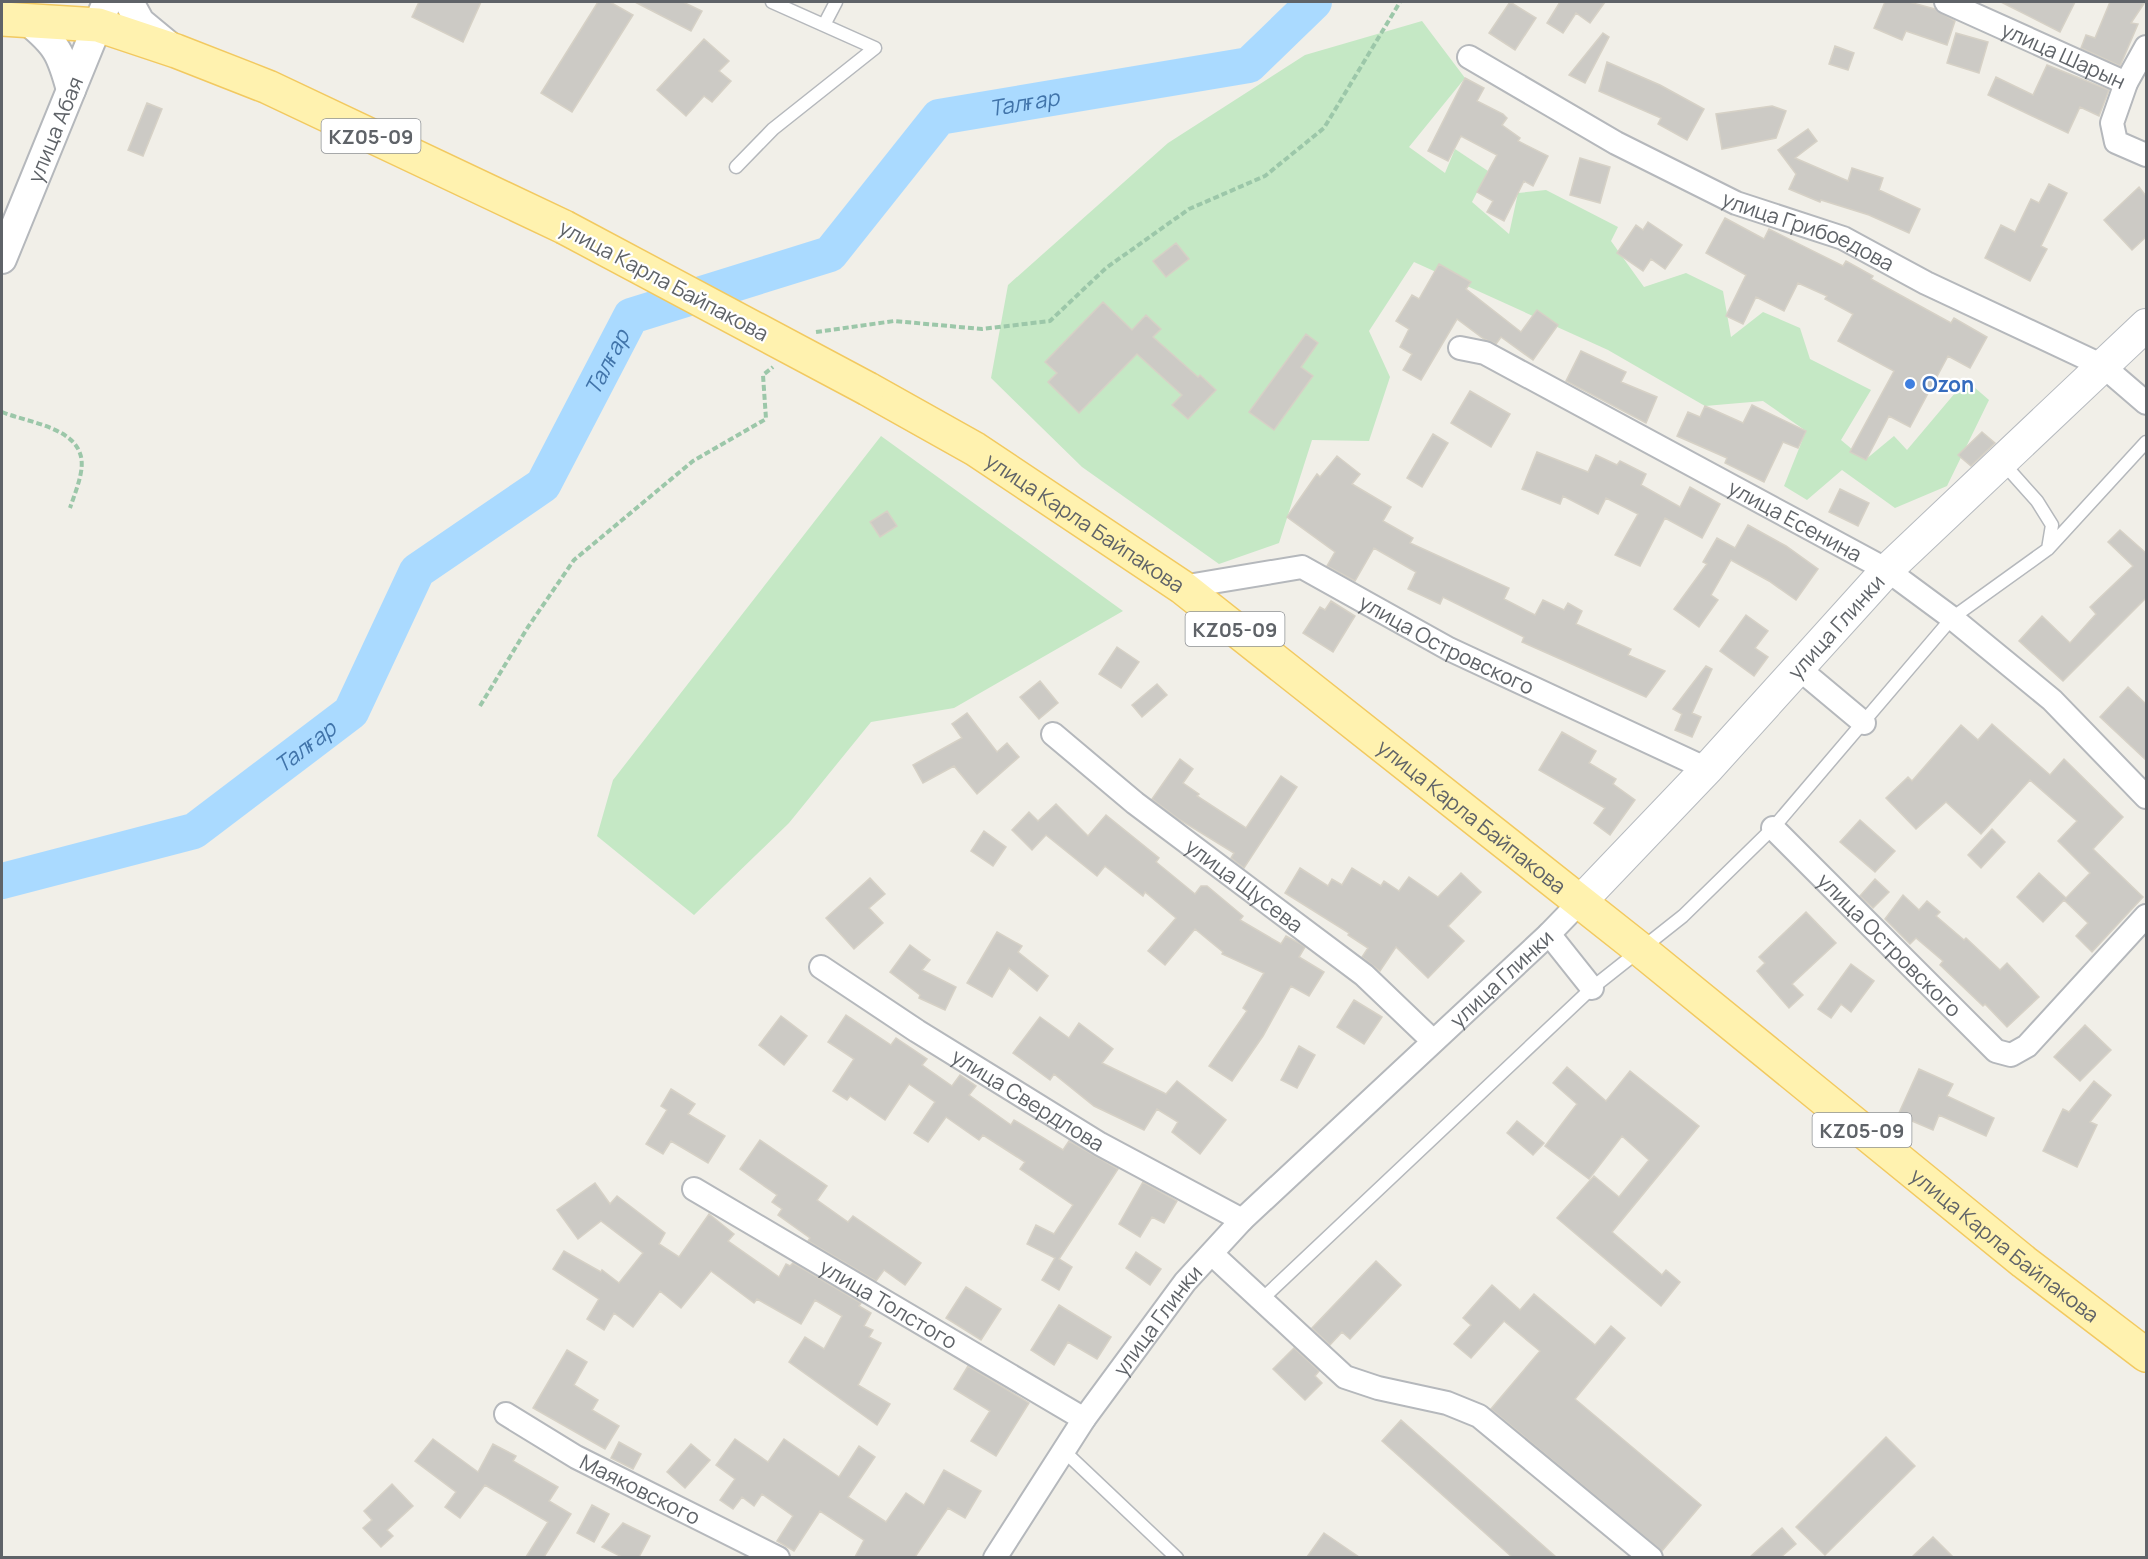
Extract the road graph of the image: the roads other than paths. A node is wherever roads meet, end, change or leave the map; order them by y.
1 (129, 2) edge
2 (772, 2) edge
3 (836, 2) edge
4 (1946, 2) edge
5 (103, 13) edge
6 (15, 20) edge
7 (824, 25) junction
8 (2146, 47) edge
9 (176, 51) junction
10 (1469, 57) dead end
11 (2126, 83) junction
12 (71, 90) junction
13 (2146, 155) edge
14 (736, 167) dead end
15 (2, 260) edge
16 (2146, 325) edge
17 (1460, 348) dead end
18 (2103, 366) junction
19 (2146, 403) edge
20 (2146, 442) edge
21 (2002, 461) junction
22 (2048, 549) junction
23 (1887, 570) junction
24 (1182, 587) junction
25 (1952, 618) junction
26 (1797, 667) junction
27 (1864, 723) junction
28 (1053, 734) dead end
29 (1707, 769) junction
30 (2146, 797) edge
31 (1773, 828) junction
32 (1580, 902) junction
33 (2146, 916) edge
34 (1549, 934) junction
35 (1641, 950) junction
36 (821, 967) dead end
37 (1592, 988) junction
38 (1433, 1041) junction
39 (694, 1189) dead end
40 (1242, 1220) junction
41 (1212, 1254) junction
42 (1260, 1301) junction
43 (2146, 1355) edge
44 (506, 1414) dead end
45 (1084, 1419) junction
46 (1065, 1452) junction
47 (778, 1557) edge
48 (995, 1557) edge
49 (1177, 1557) edge
50 (1651, 1557) edge

1 - 9 street
2 - 7 lane
3 - 7 lane
4 - 11 street, улица Шарын
5 - 6 main road, KZ05-09
5 - 9 main road, KZ05-09
5 - 12 street, улица Абая
6 - 12 street
7 - 14 lane
8 - 11 street
9 - 24 main road, улица Карла Байпакова / KZ05-09, bridge
10 - 18 street, улица Грибоедова
11 - 13 street, улица Шарын
12 - 15 street, улица Абая
16 - 18 main road, улица Глинки
17 - 23 street, улица Есенина
18 - 19 street, улица Грибоедова
18 - 21 main road, улица Глинки
20 - 22 lane
21 - 22 lane
21 - 23 main road, улица Глинки
22 - 25 lane
23 - 25 street, улица Есенина
23 - 26 main road, улица Глинки
24 - 29 street, улица Островского
24 - 32 main road, улица Карла Байпакова / KZ05-09
25 - 27 lane
25 - 30 street, улица Есенина
26 - 27 street
26 - 29 main road, улица Глинки
27 - 31 lane
28 - 38 street, улица Щусева
29 - 32 main road, улица Глинки
31 - 33 street, улица Островского
31 - 35 lane
32 - 34 street, улица Глинки
32 - 35 main road, улица Карла Байпакова / KZ05-09
34 - 37 street
34 - 38 street, улица Глинки
35 - 37 lane
35 - 43 main road, улица Карла Байпакова / KZ05-09
36 - 40 street, улица Свердлова
37 - 42 lane
38 - 40 street, улица Глинки
39 - 45 street, улица Толстого
40 - 41 street, улица Глинки
41 - 42 street
41 - 45 street, улица Глинки
42 - 50 street
44 - 47 street, Маяковского
45 - 46 street, улица Глинки
46 - 48 street, улица Глинки
46 - 49 lane

